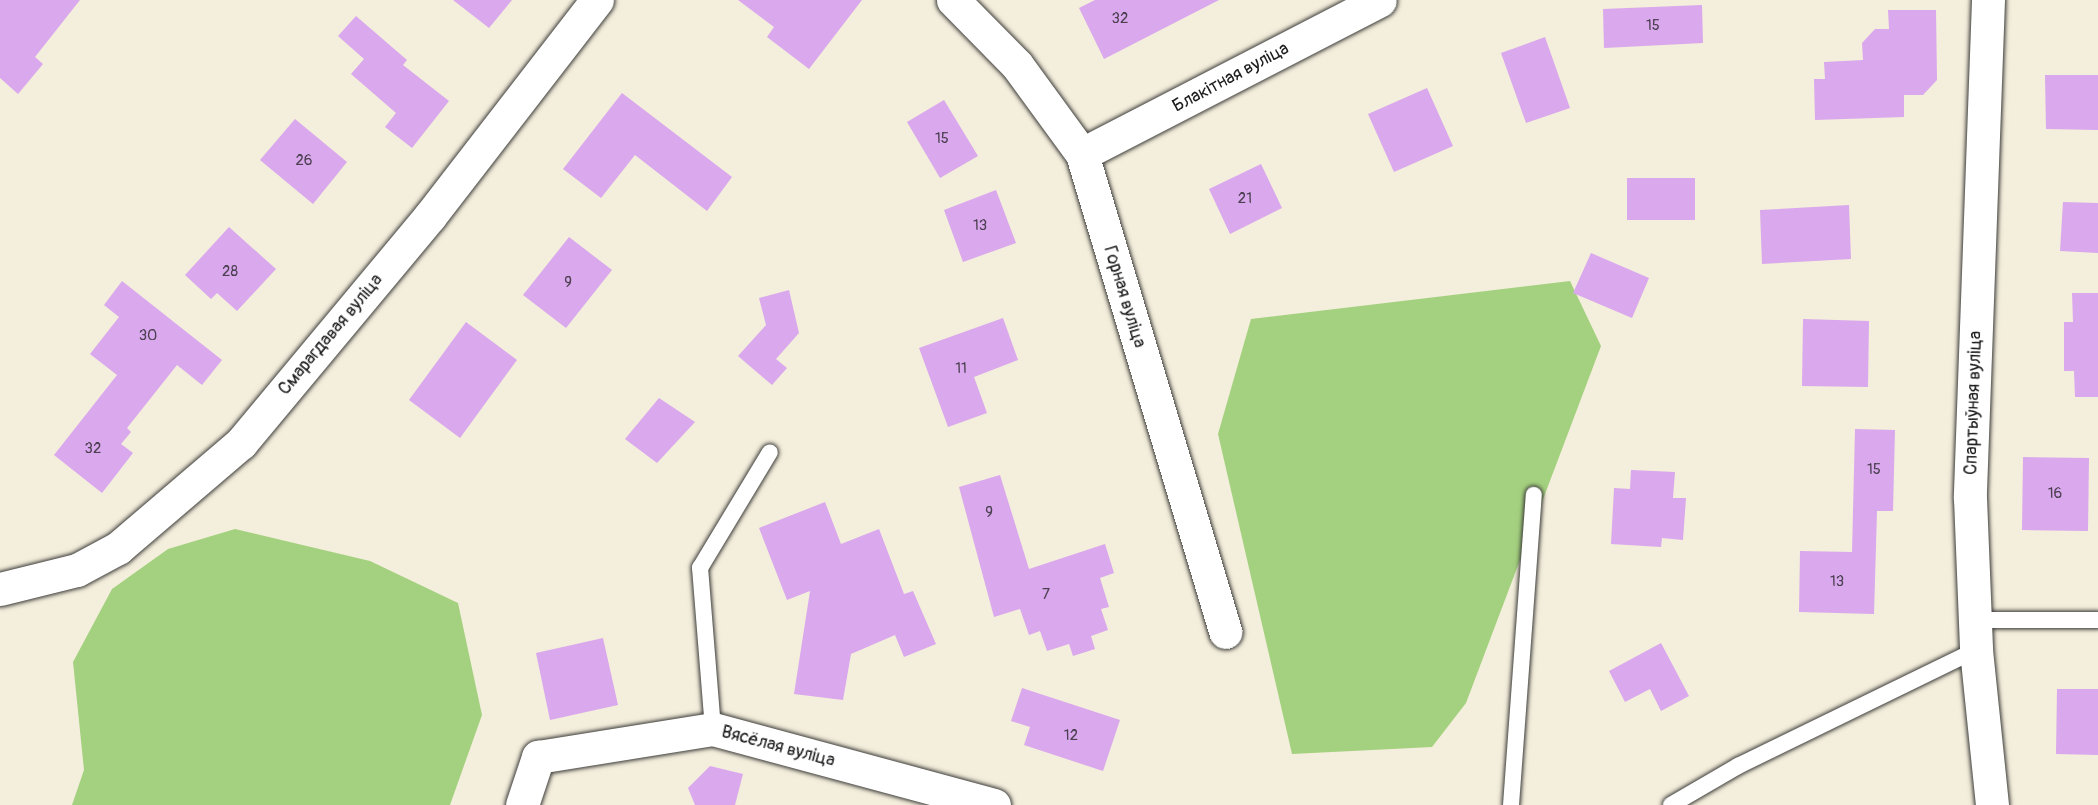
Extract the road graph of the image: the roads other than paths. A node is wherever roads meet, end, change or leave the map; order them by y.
1 (597, 0) edge
2 (953, 0) edge
3 (1380, 0) edge
4 (1988, 0) edge
5 (1082, 154) junction
6 (771, 452) dead end
7 (1534, 495) dead end
8 (0, 589) edge
9 (2098, 620) edge
10 (1225, 632) dead end
11 (1976, 635) junction
12 (713, 729) junction
13 (522, 805) edge
14 (994, 805) edge
15 (1511, 805) edge
16 (1671, 805) edge
17 (1992, 805) edge

1 - 8 street, Смарагдавая вуліца
2 - 5 street, Горная вуліца
3 - 5 street, Блакітная вуліца
4 - 11 street, Спартыўная вуліца
5 - 10 street, Горная вуліца
6 - 12 lane
7 - 15 lane
9 - 11 lane
11 - 16 lane
11 - 17 street, Спартыўная вуліца
12 - 13 street, Вясёлая вуліца
12 - 14 street, Вясёлая вуліца

